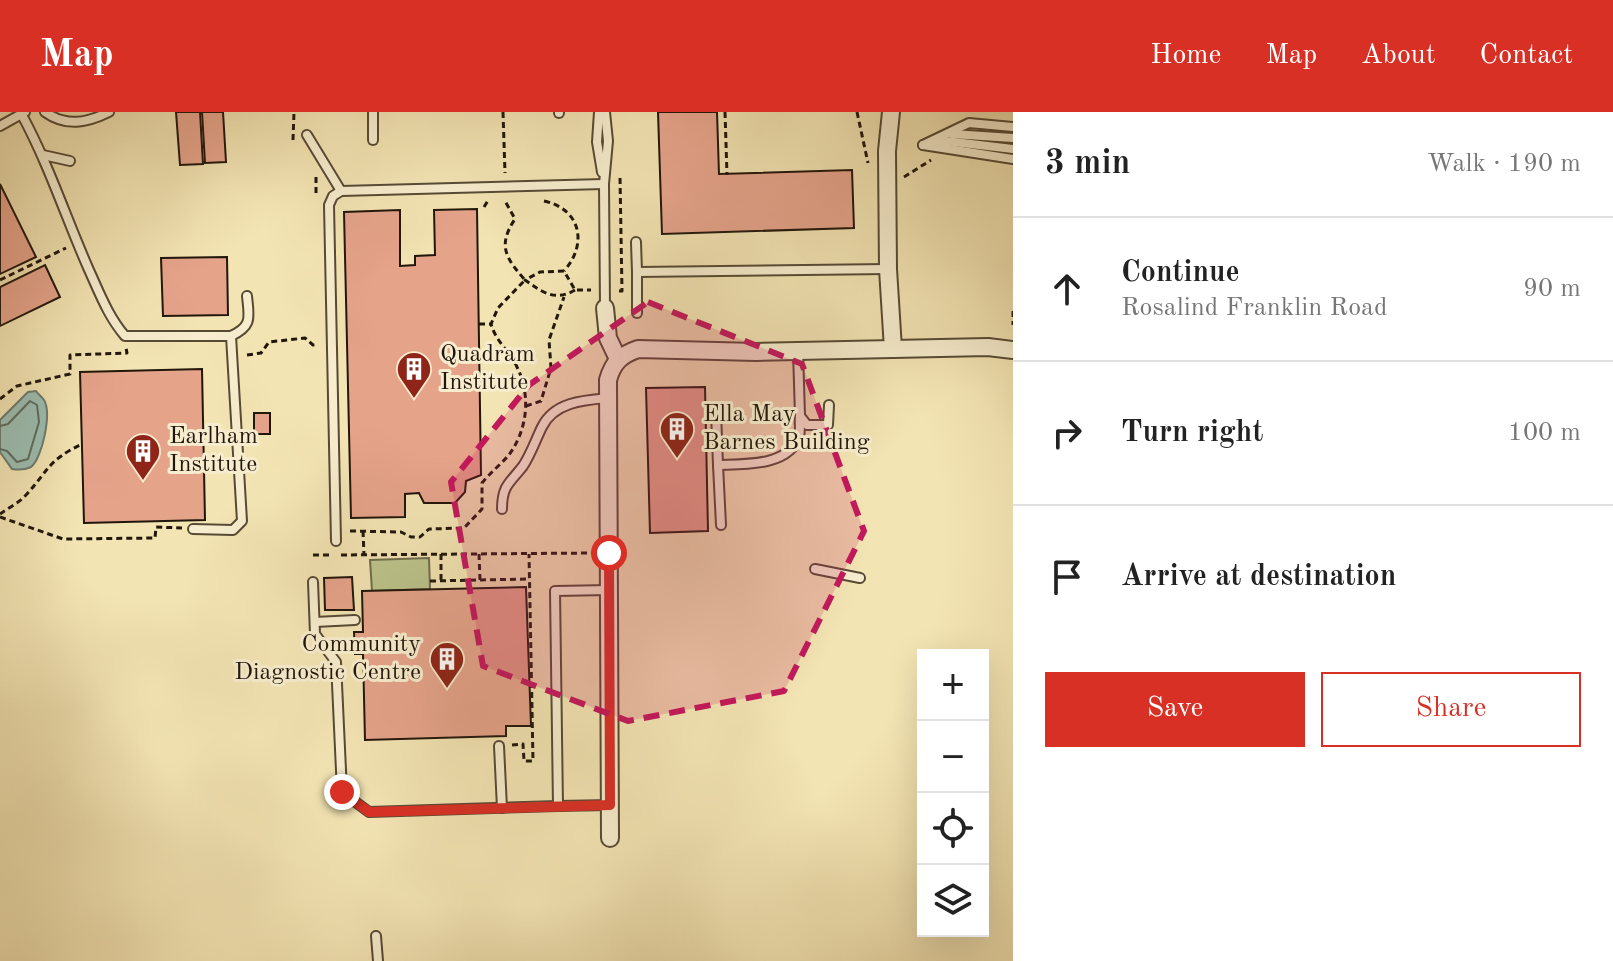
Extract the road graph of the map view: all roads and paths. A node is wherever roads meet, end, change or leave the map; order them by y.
1 (45, 112) edge
2 (109, 112) edge
3 (294, 112) edge
4 (373, 112) edge
5 (503, 112) edge
6 (599, 112) edge
7 (605, 112) edge
8 (725, 112) edge
9 (857, 112) edge
10 (891, 112) edge
11 (24, 113) edge
12 (0, 126) edge
13 (1013, 127) edge
14 (951, 134) junction
15 (307, 135) dead end
16 (1013, 138) edge
17 (373, 140) dead end
18 (936, 140) junction
19 (294, 142) dead end
20 (1013, 149) edge
21 (43, 155) junction
22 (935, 158) dead end
23 (1013, 159) edge
24 (70, 161) dead end
25 (869, 165) dead end
26 (727, 175) dead end
27 (316, 176) dead end
28 (888, 178) junction
29 (604, 184) junction
30 (505, 188) junction
31 (341, 191) junction
32 (536, 199) dead end
33 (317, 207) dead end
34 (484, 207) dead end
35 (77, 242) junction
36 (636, 242) dead end
37 (888, 269) junction
38 (564, 271) dead end
39 (637, 272) junction
40 (0, 280) edge
41 (525, 280) junction
42 (575, 290) dead end
43 (247, 296) dead end
44 (564, 297) junction
45 (605, 308) joint
46 (1013, 311) edge
47 (637, 313) dead end
48 (479, 324) dead end
49 (491, 324) junction
50 (1013, 325) edge
51 (125, 336) junction
52 (231, 336) junction
53 (331, 345) junction
54 (893, 349) junction
55 (1013, 350) edge
56 (798, 351) junction
57 (618, 359) junction
58 (233, 362) junction
59 (608, 398) junction
60 (0, 399) edge
61 (829, 405) dead end
62 (525, 406) junction
63 (716, 412) dead end
64 (800, 416) junction
65 (82, 444) dead end
66 (718, 465) junction
67 (502, 509) dead end
68 (0, 516) edge
69 (721, 525) dead end
70 (193, 529) joint
71 (336, 531) junction
72 (363, 531) junction
73 (336, 541) dead end
74 (609, 553) junction
75 (441, 554) junction
76 (479, 554) junction
77 (529, 554) junction
78 (313, 555) dead end
79 (364, 555) junction
80 (815, 569) dead end
81 (860, 578) dead end
82 (529, 579) junction
83 (483, 580) junction
84 (430, 581) dead end
85 (441, 581) junction
86 (313, 582) dead end
87 (485, 588) dead end
88 (609, 590) junction
89 (355, 620) dead end
90 (315, 622) junction
91 (499, 746) joint
92 (610, 805) junction
93 (558, 806) junction
94 (502, 808) junction
95 (610, 838) dead end
96 (376, 936) dead end
97 (378, 961) edge

1 - 2 lane
3 - 19 path
4 - 17 lane
5 - 30 path
6 - 29 lane
7 - 29 lane
8 - 26 path
9 - 25 path
10 - 28 street
11 - 12 lane
11 - 21 lane
13 - 14 lane
14 - 16 lane
14 - 18 lane
15 - 31 lane
18 - 20 lane
18 - 23 lane
21 - 24 lane
21 - 35 lane
22 - 28 path
27 - 33 path
28 - 37 street
29 - 30 lane
29 - 45 lane
30 - 31 lane
31 - 53 lane
32 - 38 path
34 - 41 path
35 - 40 path
35 - 51 lane
36 - 39 lane
37 - 39 lane
37 - 54 street
39 - 47 lane
41 - 44 path
41 - 49 path
42 - 44 path
43 - 52 lane
44 - 62 path
45 - 57 street
46 - 50 path
48 - 49 path
49 - 62 path
51 - 52 lane
51 - 60 path
52 - 58 lane
53 - 58 path
53 - 71 lane
54 - 55 street
54 - 56 street
56 - 57 street
56 - 64 lane
57 - 59 street
58 - 70 lane
59 - 67 lane
59 - 74 street
61 - 64 lane
62 - 72 path
63 - 66 lane
64 - 66 lane
65 - 68 path
66 - 69 lane
68 - 70 path
71 - 72 path
71 - 73 lane
72 - 79 path
74 - 77 path
74 - 88 street
75 - 76 path
75 - 79 path
75 - 85 path
76 - 77 path
76 - 83 path
77 - 82 path
78 - 79 path
80 - 81 lane
82 - 83 path
82 - 91 path
83 - 85 path
83 - 87 path
84 - 85 path
86 - 90 lane
88 - 92 street
88 - 93 lane
89 - 90 lane
90 - 94 lane
91 - 94 lane
92 - 93 lane
92 - 95 street
93 - 94 lane
96 - 97 lane

